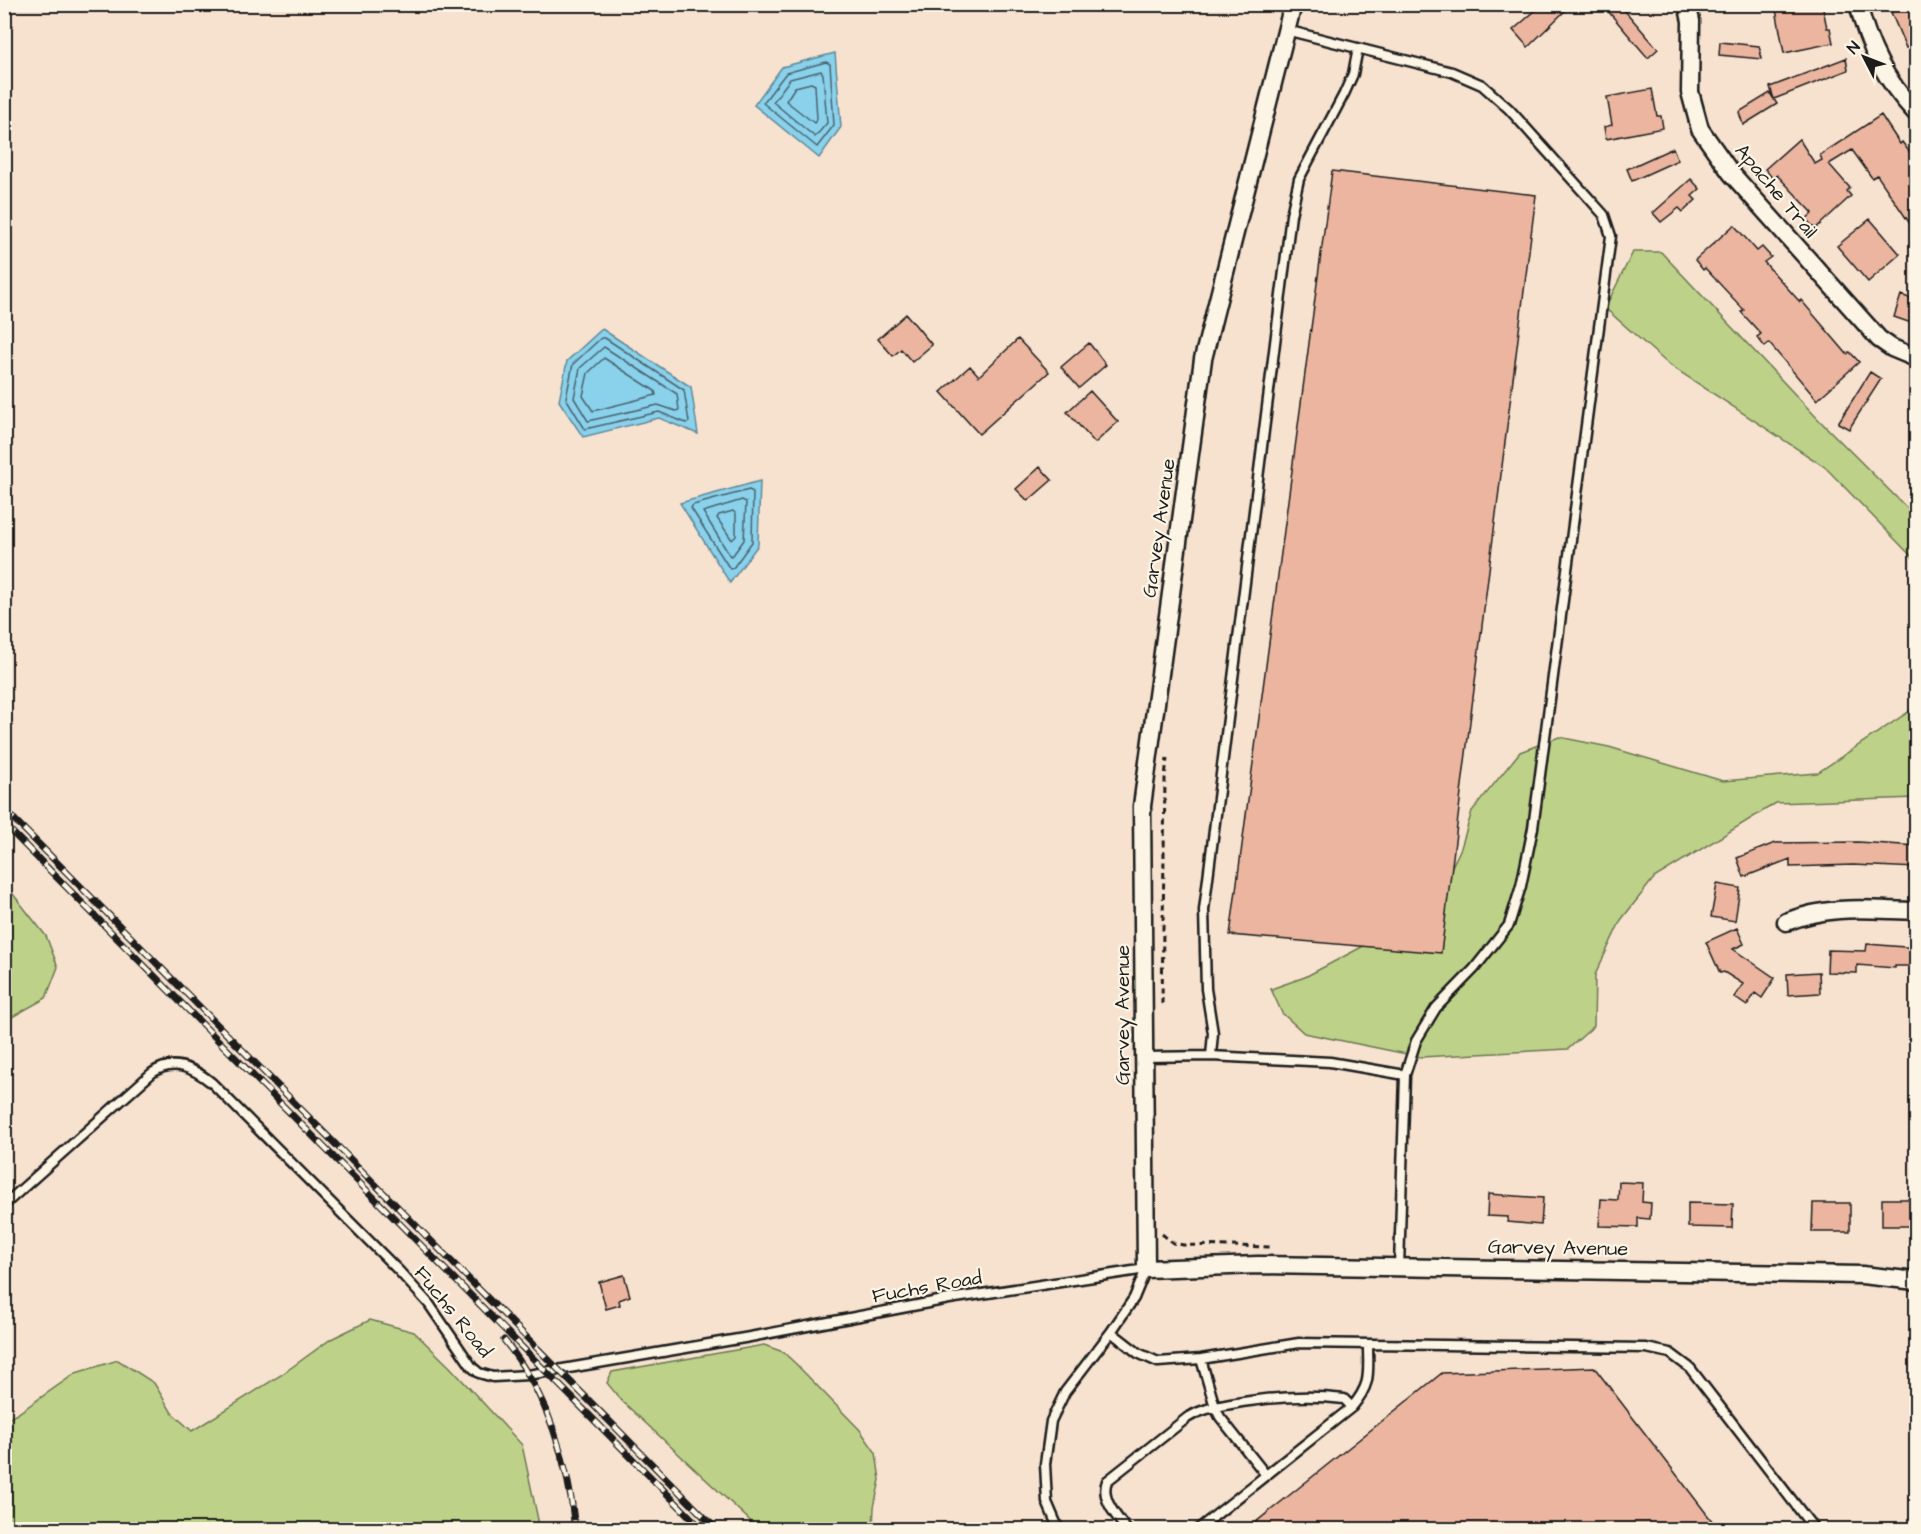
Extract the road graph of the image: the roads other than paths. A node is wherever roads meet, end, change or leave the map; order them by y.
1 (1293, 4) edge
2 (1686, 4) edge
3 (1858, 4) edge
4 (1286, 30) junction
5 (1358, 48) junction
6 (1917, 114) edge
7 (1917, 358) edge
8 (1917, 911) edge
9 (1786, 922) dead end
10 (1210, 1056) junction
11 (1145, 1057) junction
12 (1405, 1075) junction
13 (4, 1205) edge
14 (1399, 1267) junction
15 (1146, 1269) junction
16 (1917, 1281) edge
17 (1111, 1332) junction
18 (1368, 1344) junction
19 (1201, 1359) junction
20 (1215, 1407) junction
21 (1352, 1407) junction
22 (1266, 1475) junction
23 (1059, 1530) edge
24 (1127, 1530) edge
25 (1197, 1530) edge
26 (1815, 1530) edge

1 - 4 street, Garvey Avenue
2 - 7 street, Apache Trail
3 - 6 street
4 - 5 lane
4 - 11 street, Garvey Avenue
5 - 10 lane
5 - 12 lane
8 - 9 street
10 - 11 lane
10 - 12 lane
11 - 15 street, Garvey Avenue
12 - 14 lane
13 - 15 lane, Fuchs Road
14 - 15 street, Garvey Avenue
14 - 16 street, Garvey Avenue
15 - 17 lane
17 - 19 lane
17 - 23 lane
18 - 19 lane
18 - 21 lane
18 - 26 lane
19 - 20 lane
20 - 21 lane
20 - 22 lane
20 - 24 lane
21 - 22 lane
22 - 25 lane

